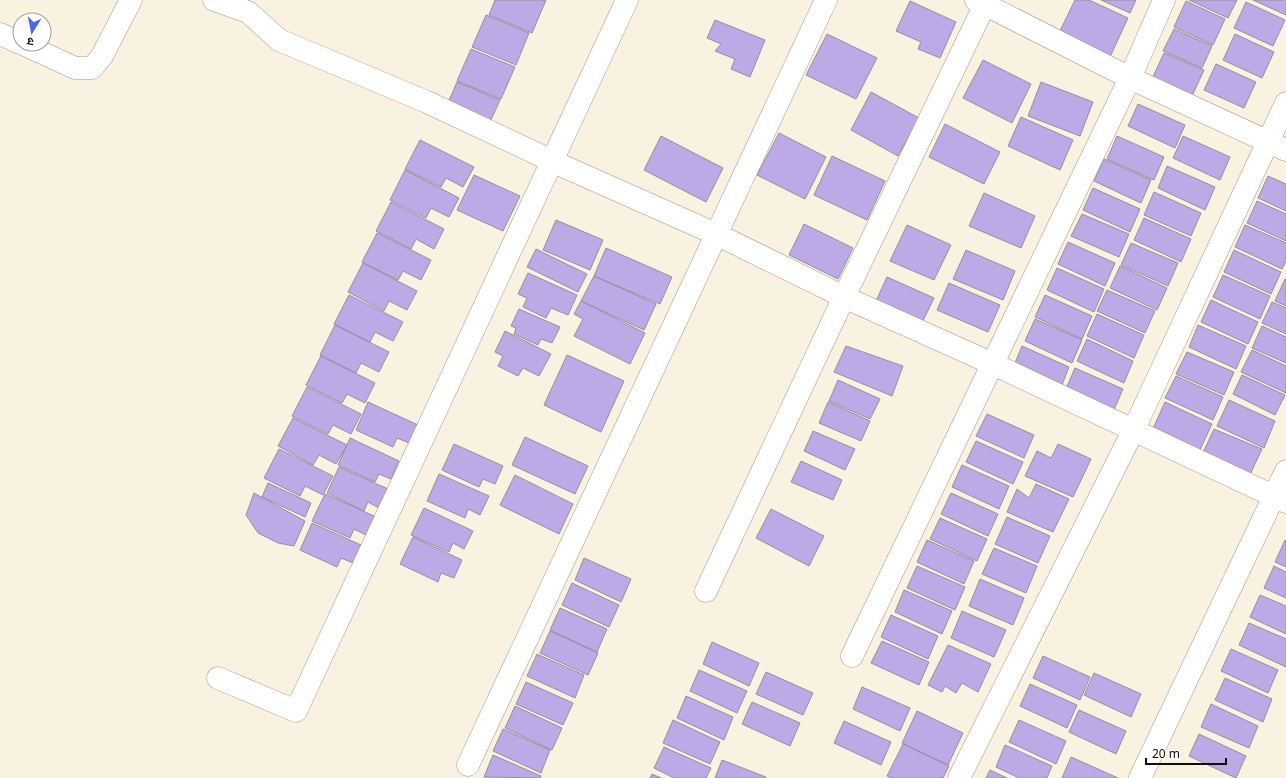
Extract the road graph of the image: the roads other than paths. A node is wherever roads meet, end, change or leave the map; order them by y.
1 (131, 0) edge
2 (214, 0) edge
3 (627, 0) edge
4 (826, 0) edge
5 (1164, 0) edge
6 (983, 2) edge
7 (251, 6) edge
8 (0, 34) edge
9 (12, 39) edge
10 (40, 52) edge
11 (1130, 78) junction
12 (1286, 103) edge
13 (1277, 146) edge
14 (552, 161) junction
15 (718, 235) junction
16 (844, 297) junction
17 (993, 364) junction
18 (1133, 431) junction
19 (1286, 470) edge
20 (1280, 500) edge
21 (706, 591) dead end
22 (852, 656) dead end
23 (218, 678) dead end
24 (468, 765) dead end
25 (959, 778) edge
26 (1140, 778) edge

1 - 10 street
2 - 7 street
3 - 14 street
4 - 15 street
5 - 11 street
6 - 11 street
6 - 16 street
7 - 14 street
8 - 9 street
11 - 13 street
11 - 17 street
12 - 13 street
13 - 18 street
14 - 15 street
14 - 23 street
15 - 16 street
15 - 24 street
16 - 17 street
16 - 21 street
17 - 18 street
17 - 22 street
18 - 20 street
18 - 25 street
19 - 20 street
20 - 26 street

